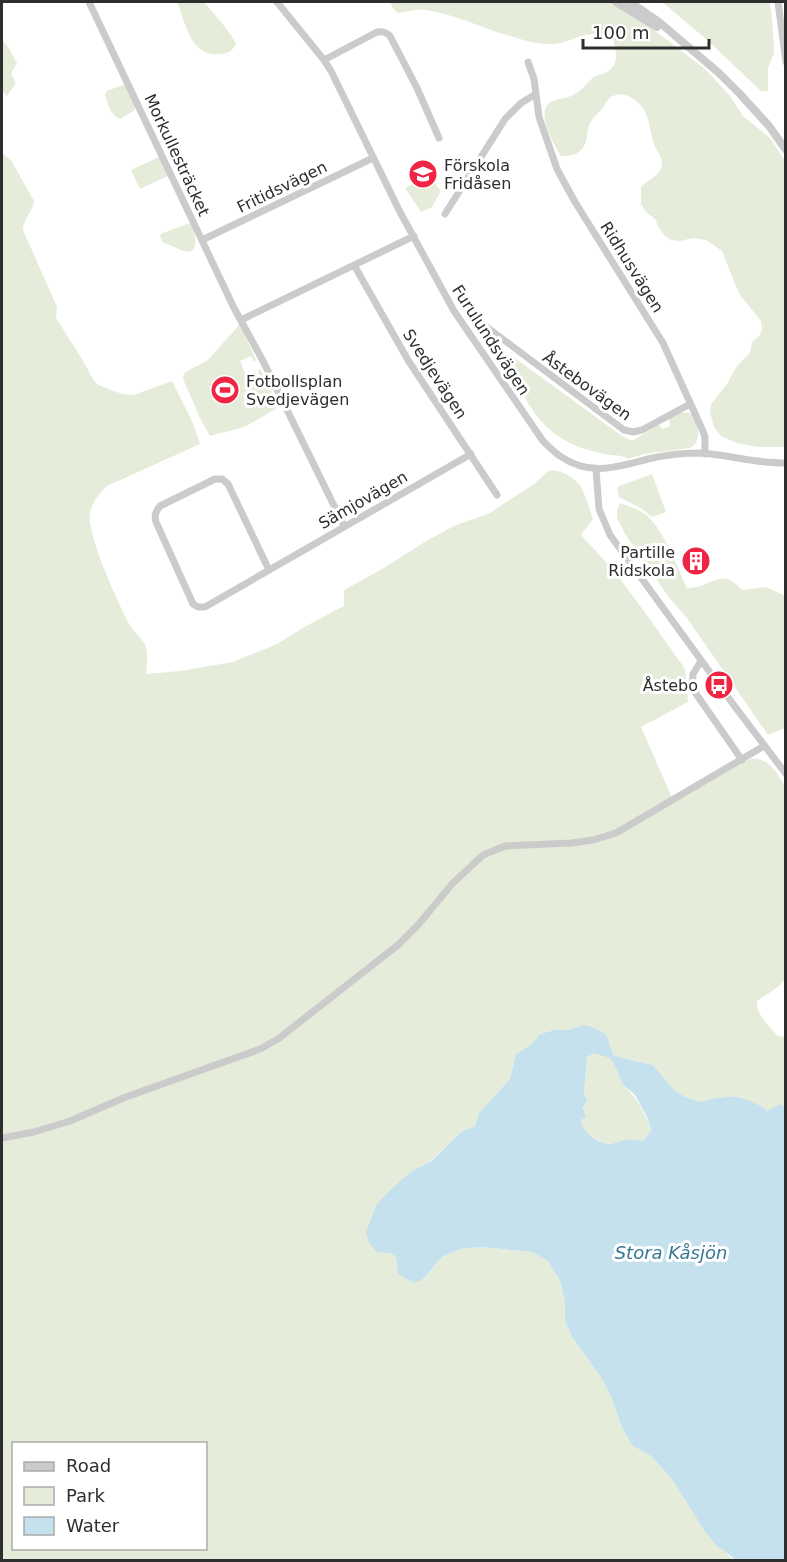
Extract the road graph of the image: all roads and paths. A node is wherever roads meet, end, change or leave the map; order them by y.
1 (89, 2) edge
2 (277, 2) edge
3 (616, 2) edge
4 (630, 2) edge
5 (778, 2) edge
6 (681, 41) junction
7 (324, 60) junction
8 (528, 62) dead end
9 (786, 62) edge
10 (536, 94) junction
11 (439, 138) dead end
12 (786, 150) edge
13 (373, 158) junction
14 (445, 214) dead end
15 (414, 236) junction
16 (202, 240) junction
17 (354, 265) junction
18 (476, 319) dead end
19 (241, 320) junction
20 (690, 404) junction
21 (471, 454) junction
22 (705, 454) junction
23 (786, 463) edge
24 (596, 469) junction
25 (497, 495) dead end
26 (344, 526) junction
27 (269, 570) junction
28 (701, 661) junction
29 (764, 746) junction
30 (742, 759) junction
31 (786, 774) edge
32 (2, 1138) edge

1 - 16 street, Morkullesträcket
2 - 7 street, Furulundsvägen
3 - 6 street
4 - 6 street
5 - 9 street
6 - 12 street
7 - 11 street
7 - 13 street, Furulundsvägen
8 - 10 street, Ridhusvägen
10 - 14 street
10 - 20 street, Ridhusvägen
13 - 15 street, Furulundsvägen
13 - 16 street, Fritidsvägen
15 - 17 street
15 - 24 street, Furulundsvägen
16 - 19 street, Morkullesträcket
17 - 19 street
17 - 21 street, Svedjevägen
18 - 20 street, Åstebovägen
19 - 26 street
20 - 22 street, Ridhusvägen
21 - 25 street, Svedjevägen
21 - 26 street, Sämjovägen
22 - 23 street, Furulundsvägen
22 - 24 street, Furulundsvägen
24 - 28 street
26 - 27 street, Sämjovägen
27 - 27 street, Sämjovägen
28 - 29 street
28 - 30 street
29 - 30 street
29 - 31 street
30 - 32 street

